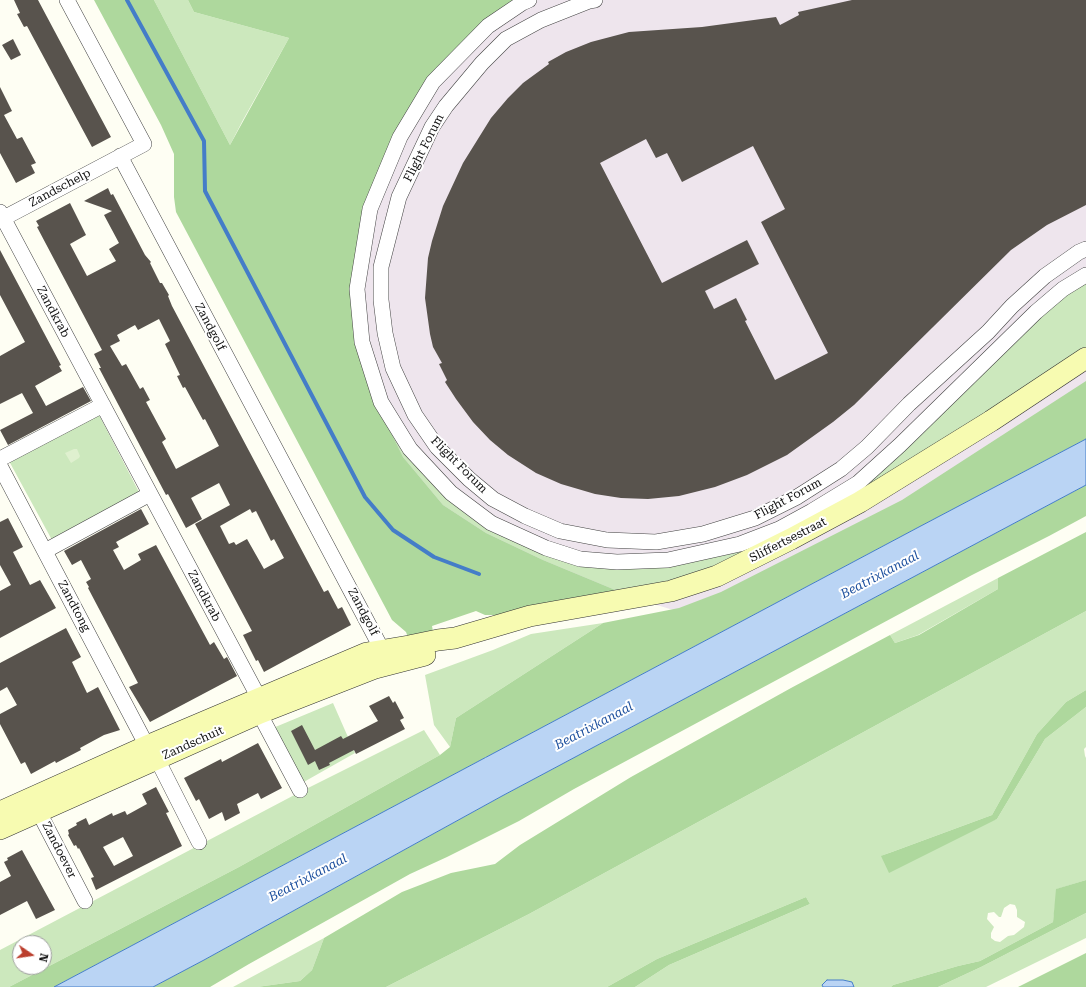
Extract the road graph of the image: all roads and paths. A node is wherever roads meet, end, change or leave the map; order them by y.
1 (67, 0) edge
2 (529, 0) edge
3 (595, 0) edge
4 (120, 156) junction
5 (1, 216) edge
6 (1086, 249) edge
7 (1086, 275) edge
8 (1086, 358) edge
9 (103, 406) junction
10 (0, 459) edge
11 (0, 466) edge
12 (150, 494) junction
13 (44, 551) junction
14 (386, 657) junction
15 (259, 706) junction
16 (152, 753) junction
17 (300, 790) dead end
18 (36, 804) junction
19 (0, 812) edge
20 (0, 829) edge
21 (199, 842) dead end
22 (85, 902) dead end

1 - 4 street
2 - 7 street, Flight Forum
3 - 6 street, Flight Forum
4 - 5 street, Zandschelp
4 - 14 street, Zandgolf
5 - 9 street, Zandkrab
8 - 14 street, Sliffertsestraat
9 - 10 street
9 - 12 street, Zandkrab
11 - 13 street, Zandtong
12 - 13 street
12 - 15 street, Zandkrab
13 - 16 street, Zandtong
14 - 15 street, Zandschuit
15 - 16 street, Zandschuit
15 - 17 street
16 - 18 street, Zandschuit
16 - 21 street
18 - 19 street, Zandschuit
18 - 20 street, Zandschuit
18 - 22 street, Zandoever

